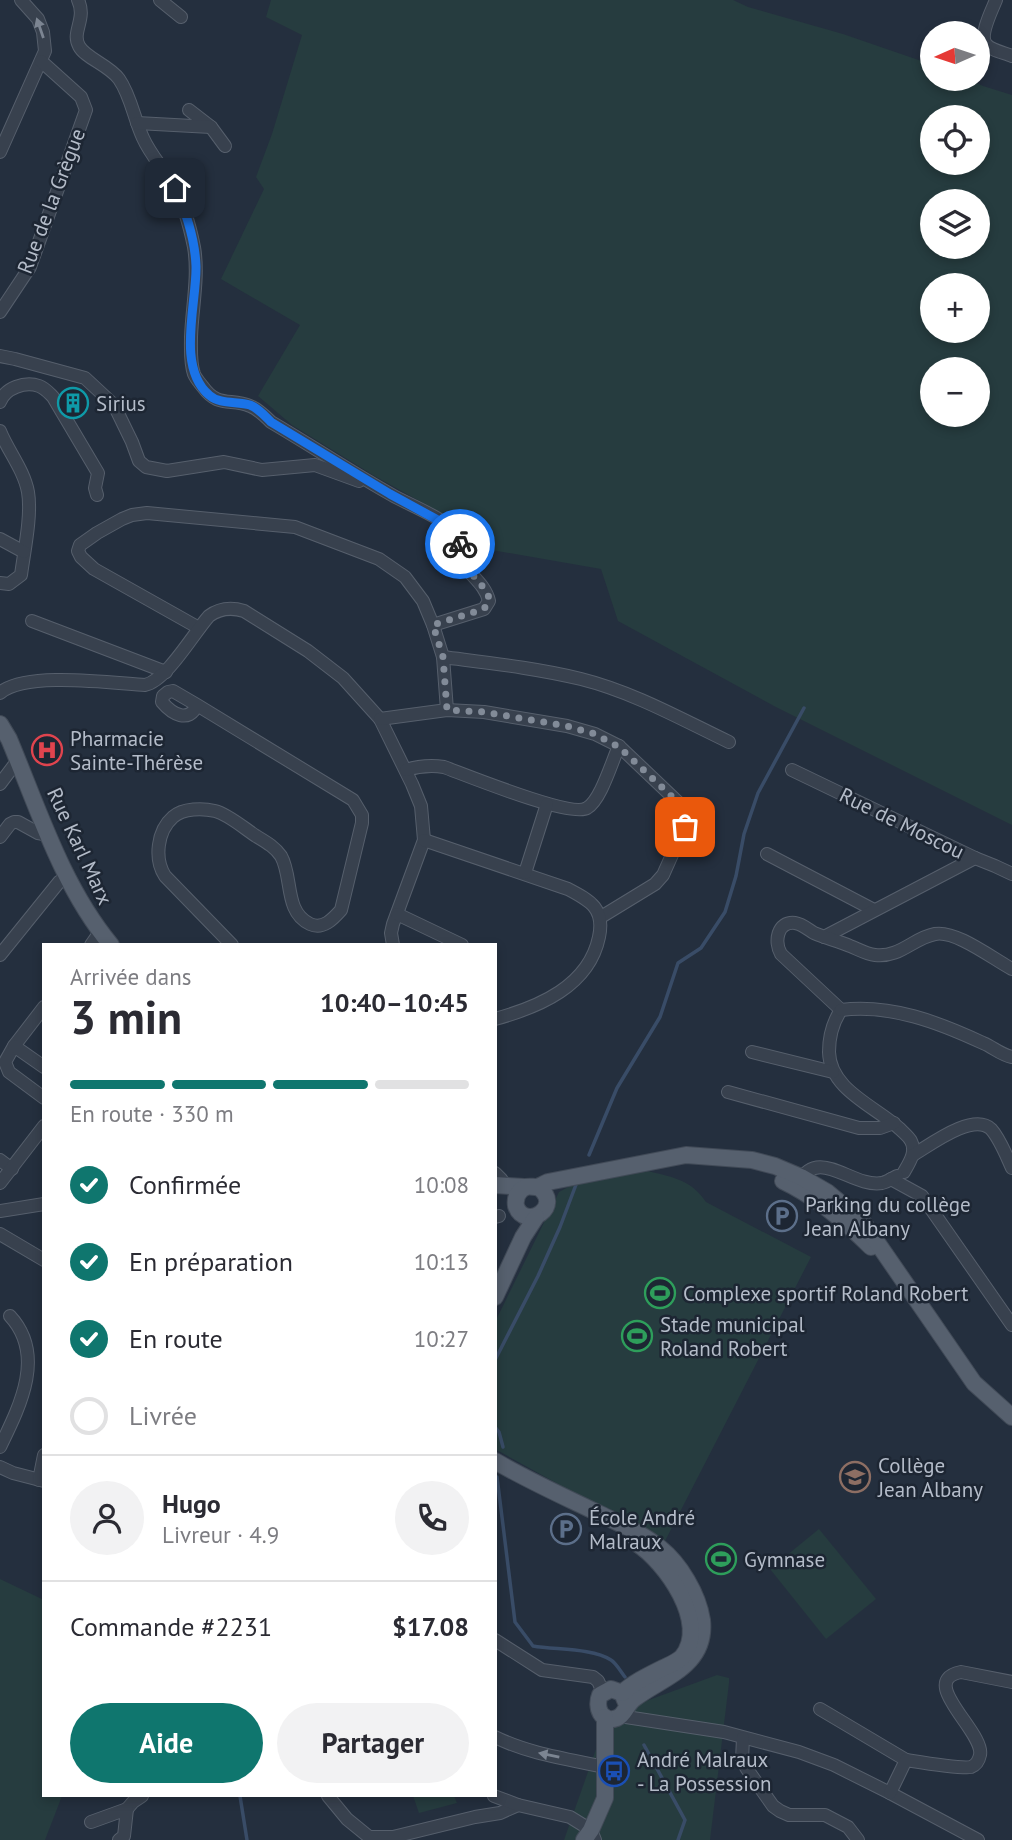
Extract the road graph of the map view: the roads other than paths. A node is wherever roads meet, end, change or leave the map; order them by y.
1 (22, 0) edge
2 (79, 0) edge
3 (160, 0) edge
4 (996, 0) edge
5 (181, 17) dead end
6 (1012, 55) edge
7 (41, 61) junction
8 (190, 110) dead end
9 (137, 122) junction
10 (211, 127) junction
11 (225, 146) dead end
12 (0, 152) edge
13 (0, 312) edge
14 (0, 356) edge
15 (0, 402) edge
16 (0, 431) edge
17 (390, 494) junction
18 (97, 495) dead end
19 (0, 539) edge
20 (24, 552) junction
21 (0, 583) edge
22 (32, 621) dead end
23 (433, 625) junction
24 (199, 628) junction
25 (443, 657) junction
26 (166, 672) junction
27 (0, 693) edge
28 (197, 705) junction
29 (447, 710) junction
30 (380, 719) junction
31 (0, 724) edge
32 (729, 742) dead end
33 (619, 747) junction
34 (18, 760) junction
35 (406, 770) junction
36 (792, 770) dead end
37 (0, 784) edge
38 (547, 804) junction
39 (49, 835) junction
40 (0, 837) edge
41 (424, 840) junction
42 (767, 854) dead end
43 (975, 858) junction
44 (525, 873) junction
45 (1012, 874) edge
46 (66, 877) junction
47 (874, 909) junction
48 (397, 914) junction
49 (601, 918) junction
50 (824, 937) junction
51 (101, 941) edge
52 (230, 943) edge
53 (393, 943) edge
54 (458, 943) edge
55 (0, 955) edge
56 (1012, 968) edge
57 (42, 1010) edge
58 (841, 1010) junction
59 (497, 1018) edge
60 (14, 1046) junction
61 (752, 1052) dead end
62 (1012, 1057) edge
63 (42, 1066) edge
64 (833, 1072) junction
65 (728, 1092) dead end
66 (42, 1097) edge
67 (894, 1123) junction
68 (42, 1129) edge
69 (913, 1155) junction
70 (0, 1160) edge
71 (1012, 1168) edge
72 (12, 1169) junction
73 (904, 1172) junction
74 (891, 1179) junction
75 (799, 1182) junction
76 (0, 1183) edge
77 (498, 1184) edge
78 (536, 1189) junction
79 (922, 1196) junction
80 (42, 1204) edge
81 (0, 1211) edge
82 (525, 1211) junction
83 (0, 1234) edge
84 (42, 1259) edge
85 (497, 1293) edge
86 (10, 1316) dead end
87 (1012, 1325) edge
88 (1012, 1417) edge
89 (0, 1447) edge
90 (497, 1462) edge
91 (0, 1467) edge
92 (497, 1469) edge
93 (41, 1481) edge
94 (497, 1641) edge
95 (1012, 1682) edge
96 (603, 1692) junction
97 (623, 1704) junction
98 (820, 1709) dead end
99 (605, 1717) junction
100 (497, 1738) edge
101 (743, 1738) junction
102 (906, 1760) junction
103 (605, 1766) junction
104 (890, 1793) junction
105 (140, 1797) edge
106 (329, 1797) edge
107 (497, 1797) edge
108 (518, 1805) junction
109 (127, 1809) junction
110 (91, 1822) dead end
111 (590, 1837) edge
112 (119, 1840) edge
113 (858, 1840) edge
114 (978, 1840) edge

7 -> 1 street
2 - 9 street
3 - 5 street
4 - 6 street
7 - 12 street
7 - 13 street, Rue de la Grègue
8 - 10 street
9 - 10 street
9 - 17 street
10 - 11 street
14 - 17 street
15 - 18 street
16 - 20 street
17 - 23 street
19 - 20 street
20 - 21 street
22 - 26 street
23 - 24 street
23 - 25 street
24 - 26 street
24 - 30 street
25 - 29 street
25 - 32 street
26 - 27 street
28 - 28 street
28 - 52 street
29 - 30 street
29 - 33 street
30 - 35 street
31 - 34 main road, Rue Karl Marx
33 - 38 street
33 - 49 street
34 - 37 street
34 - 39 main road, Rue Karl Marx
35 - 38 street
35 - 41 street
36 - 43 street, Rue de Moscou
38 - 44 street
39 - 40 street
39 - 46 main road, Rue Karl Marx
41 - 44 street
41 - 48 street
42 - 47 street
43 - 45 street, Rue de Moscou
43 - 47 street
44 - 49 street
46 - 51 main road, Rue Karl Marx
46 - 55 street
47 - 50 street
48 - 53 street
48 - 54 street
49 - 59 street
50 - 56 street
50 - 58 street
57 - 60 street
58 - 62 street
58 - 64 street
60 - 63 street
60 - 66 street
61 - 64 street
64 - 67 street
65 - 67 street
67 - 69 street
68 - 72 street
69 - 71 street
69 - 73 street
70 - 72 street
72 - 76 street
73 - 74 street
73 - 79 street
74 - 75 street
74 - 79 street
75 - 78 main road
75 - 88 main road
77 - 78 main road
77 - 82 main road
78 - 82 main road
78 - 82 main road
79 - 87 street
80 - 81 street
82 - 85 main road
83 - 84 street
86 - 89 street
90 - 97 main road
91 - 93 street
92 - 97 main road
94 - 96 street
95 - 102 street
96 - 97 main road
96 - 99 main road
97 - 99 main road
97 - 101 street
98 - 102 street
99 - 103 main road
103 -> 100 street
101 - 104 street
101 - 113 street
102 - 104 street
103 - 111 main road
104 - 114 street
105 - 109 street
106 - 108 street
107 - 108 street
108 - 111 street
109 - 110 street
109 - 112 street

